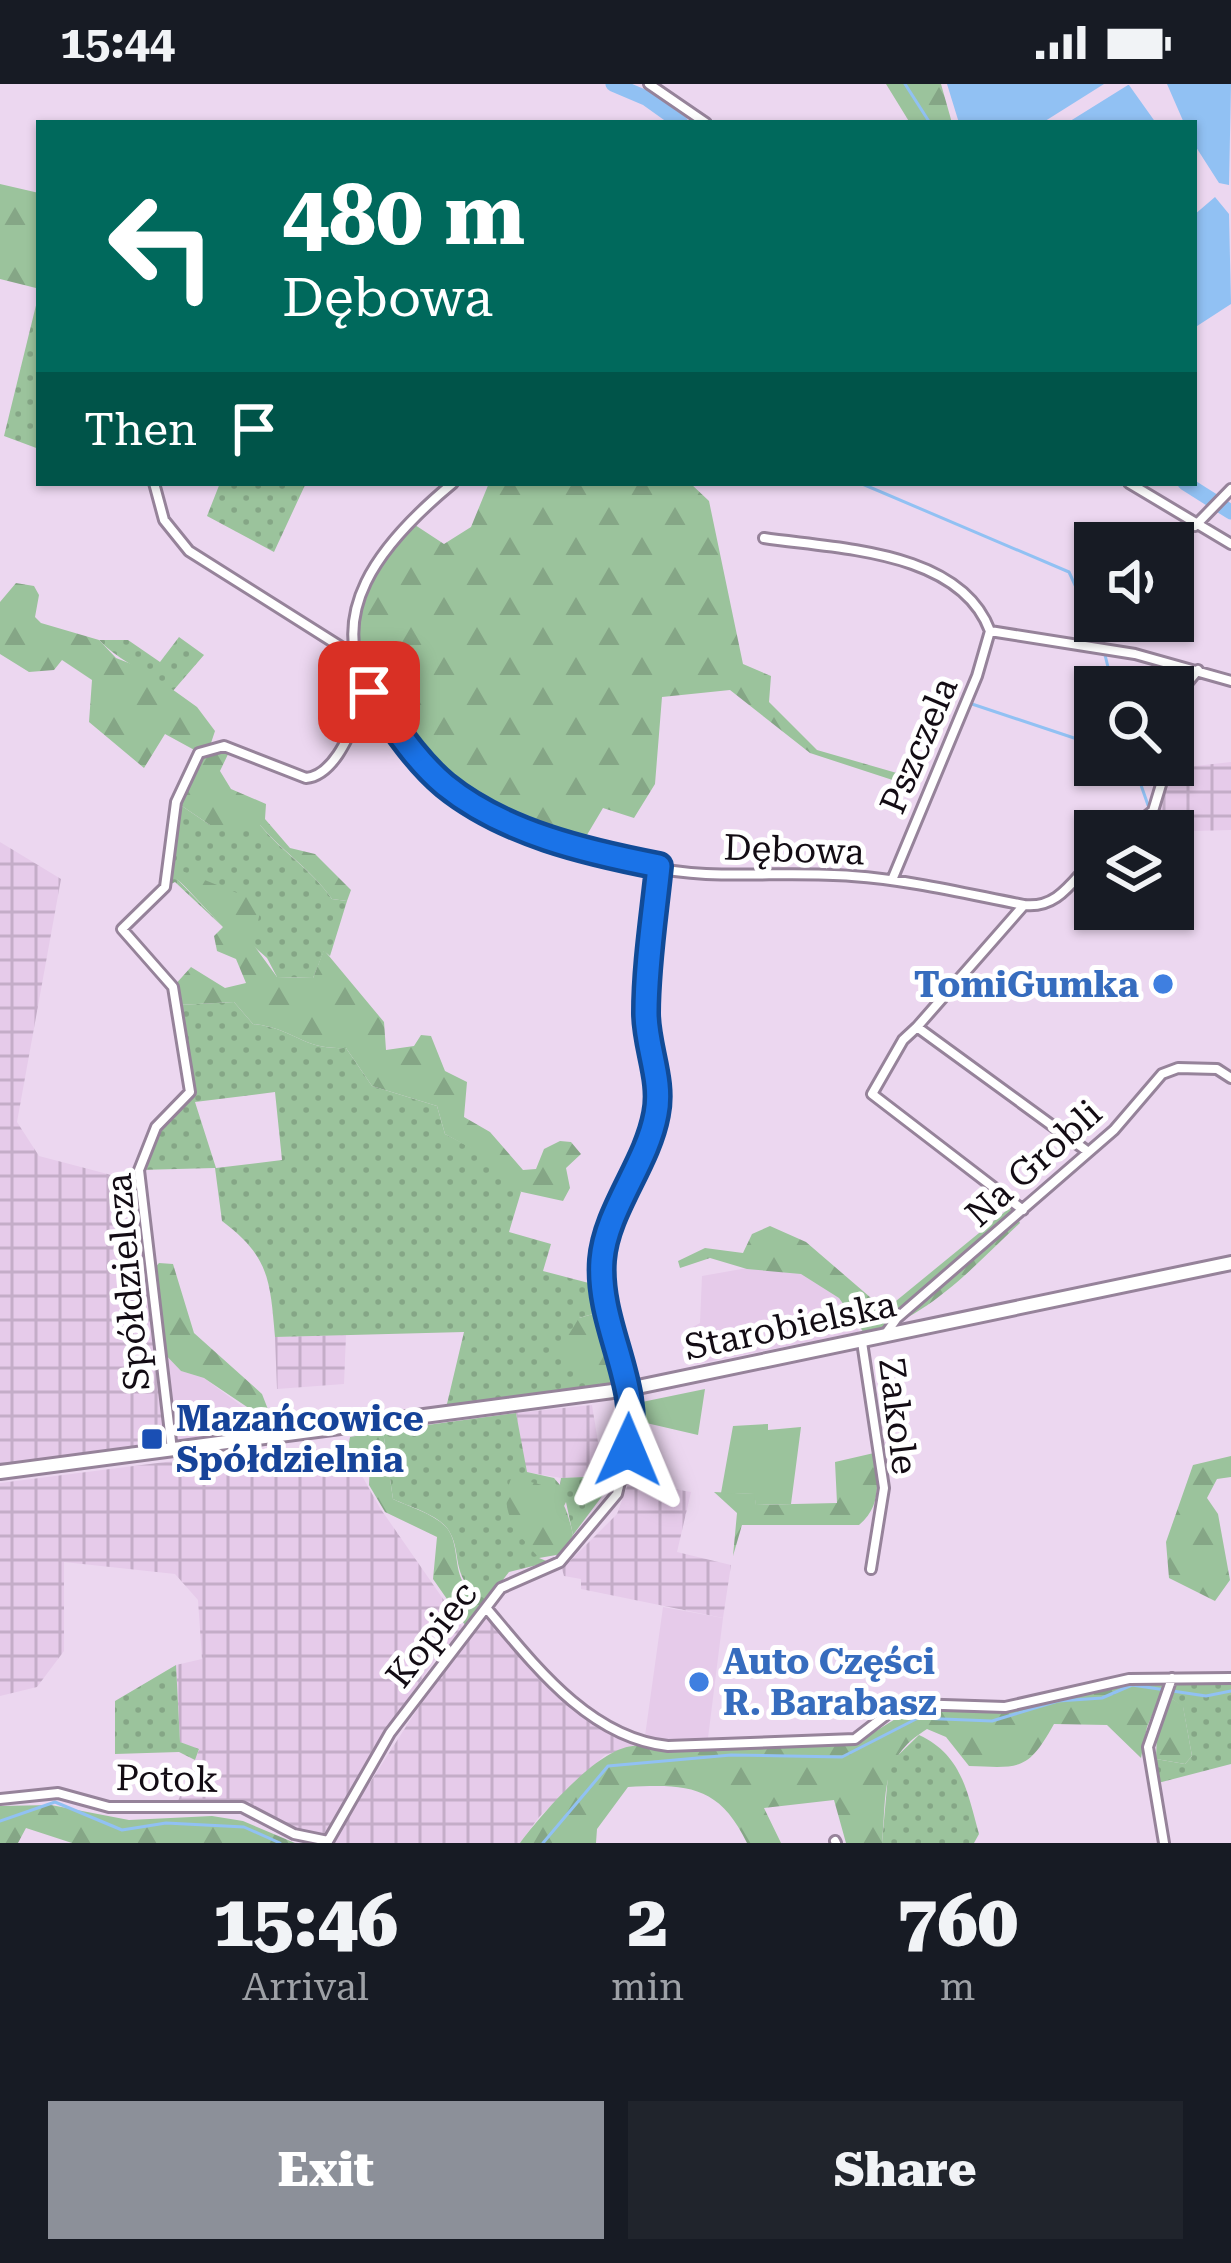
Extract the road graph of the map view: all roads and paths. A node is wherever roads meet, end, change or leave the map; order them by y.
1 (649, 84) edge
2 (701, 120) edge
3 (155, 486) edge
4 (449, 486) edge
5 (1135, 486) edge
6 (1231, 489) edge
7 (1196, 526) junction
8 (764, 538) dead end
9 (1231, 544) edge
10 (990, 631) junction
11 (349, 652) junction
12 (1200, 670) junction
13 (1194, 677) edge
14 (1231, 681) edge
15 (369, 692) junction
16 (659, 866) junction
17 (892, 880) junction
18 (1074, 881) edge
19 (1024, 905) junction
20 (917, 1027) junction
21 (1231, 1078) edge
22 (1087, 1151) junction
23 (1023, 1210) junction
24 (1231, 1263) edge
25 (883, 1337) junction
26 (862, 1342) junction
27 (628, 1389) junction
28 (172, 1450) junction
29 (0, 1472) edge
30 (871, 1569) dead end
31 (488, 1610) junction
32 (1231, 1678) edge
33 (1170, 1686) junction
34 (0, 1799) edge
35 (327, 1842) edge
36 (1164, 1843) edge

1 - 2 street
3 - 11 street
4 - 11 street
5 - 7 street
6 - 7 street
7 - 9 street
8 - 10 street
10 - 12 street
10 - 17 street, Pszczela
11 - 15 street, Dębowa
12 - 13 street
12 - 14 street
15 - 16 street, Dębowa
15 - 28 street, Spółdzielcza
16 - 17 street, Dębowa
16 - 27 street, Kopiec
17 - 19 street, Dębowa
18 - 19 street
19 - 20 street
20 - 22 street
20 - 23 street
21 - 22 street, Na Grobli
22 - 23 street, Na Grobli
23 - 25 street, Na Grobli
24 - 25 street, Starobielska
25 - 26 street, Starobielska
26 - 27 street, Starobielska
26 - 30 street, Zakole
27 - 28 street, Starobielska
27 - 31 street, Kopiec
28 - 29 street, Starobielska
31 - 33 street
31 - 35 street, Kopiec
32 - 33 street
33 - 36 street
34 - 35 street, Potok

